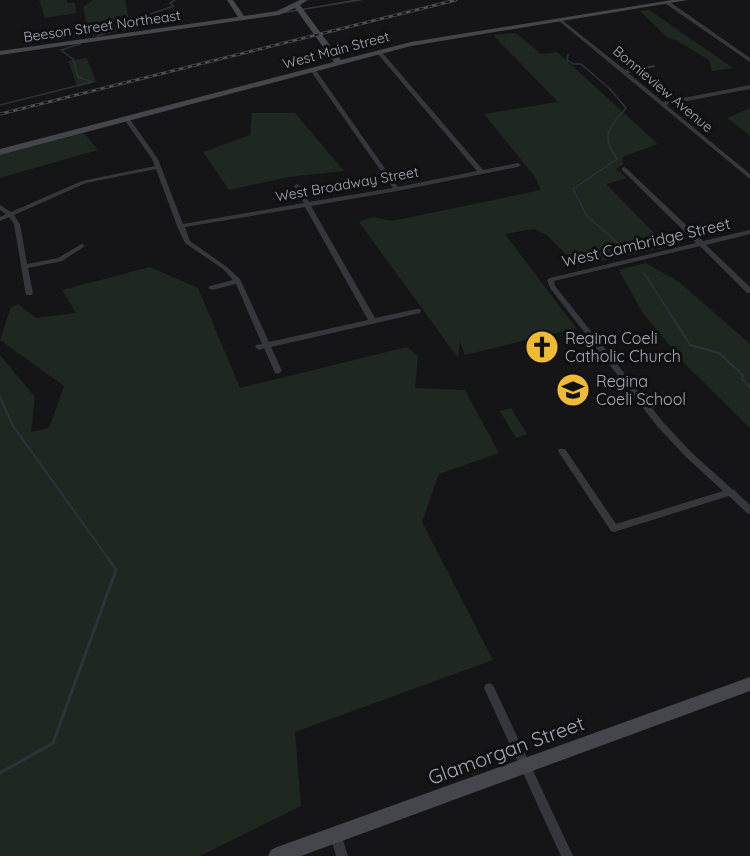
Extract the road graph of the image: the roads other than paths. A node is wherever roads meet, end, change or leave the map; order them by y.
1 (230, 0) edge
2 (305, 0) edge
3 (362, 0) edge
4 (685, 0) edge
5 (668, 3) junction
6 (298, 8) junction
7 (242, 18) junction
8 (561, 20) junction
9 (379, 52) junction
10 (0, 53) edge
11 (750, 60) edge
12 (339, 63) junction
13 (653, 66) dead end
14 (313, 70) junction
15 (624, 72) junction
16 (750, 87) edge
17 (662, 104) junction
18 (127, 119) junction
19 (0, 152) edge
20 (518, 165) dead end
21 (158, 167) junction
22 (624, 169) dead end
23 (481, 172) junction
24 (750, 177) edge
25 (297, 186) dead end
26 (398, 189) junction
27 (307, 204) junction
28 (0, 207) edge
29 (10, 214) junction
30 (0, 219) edge
31 (180, 226) junction
32 (750, 232) edge
33 (701, 244) junction
34 (82, 246) dead end
35 (25, 267) junction
36 (238, 281) junction
37 (212, 288) dead end
38 (750, 291) edge
39 (29, 293) dead end
40 (417, 311) dead end
41 (373, 322) junction
42 (263, 346) junction
43 (278, 370) dead end
44 (562, 451) dead end
45 (732, 492) junction
46 (750, 510) edge
47 (750, 684) edge
48 (489, 688) dead end
49 (524, 766) junction
50 (336, 835) junction
51 (277, 856) edge
52 (342, 856) edge
53 (567, 856) edge

1 - 7 street
2 - 6 street, Beeson Street Northeast
3 - 6 street
4 - 5 street, West Main Street
5 - 8 street, West Main Street
5 - 11 street
6 - 7 street, Beeson Street Northeast
6 - 12 street
7 - 10 street, Beeson Street Northeast
8 - 9 street, West Main Street
8 - 15 street, Bonnieview Avenue
9 - 12 street, West Main Street
9 - 23 street
12 - 14 street, West Main Street
13 - 15 street
14 - 18 street, West Main Street
14 - 26 street
15 - 17 street, Bonnieview Avenue
16 - 17 street
17 - 24 street, Bonnieview Avenue
18 - 19 street, West Main Street
18 - 21 street
20 - 23 street, West Broadway Street
21 - 29 street
21 - 31 street
22 - 33 street
23 - 26 street, West Broadway Street
25 - 27 street
26 - 27 street, West Broadway Street
27 - 31 street, West Broadway Street
27 - 41 street
28 - 29 street
29 - 30 street
29 - 35 street
31 - 36 street
32 - 33 street, West Cambridge Street
33 - 38 street
33 - 45 street, West Cambridge Street
34 - 35 street
35 - 39 street
36 - 37 street
36 - 42 street
40 - 41 street
41 - 42 street
42 - 43 street
44 - 45 street
45 - 46 street
47 - 49 street, Glamorgan Street
48 - 49 street
49 - 50 street, Glamorgan Street
49 - 53 street
50 - 51 street, Glamorgan Street
50 - 52 street

